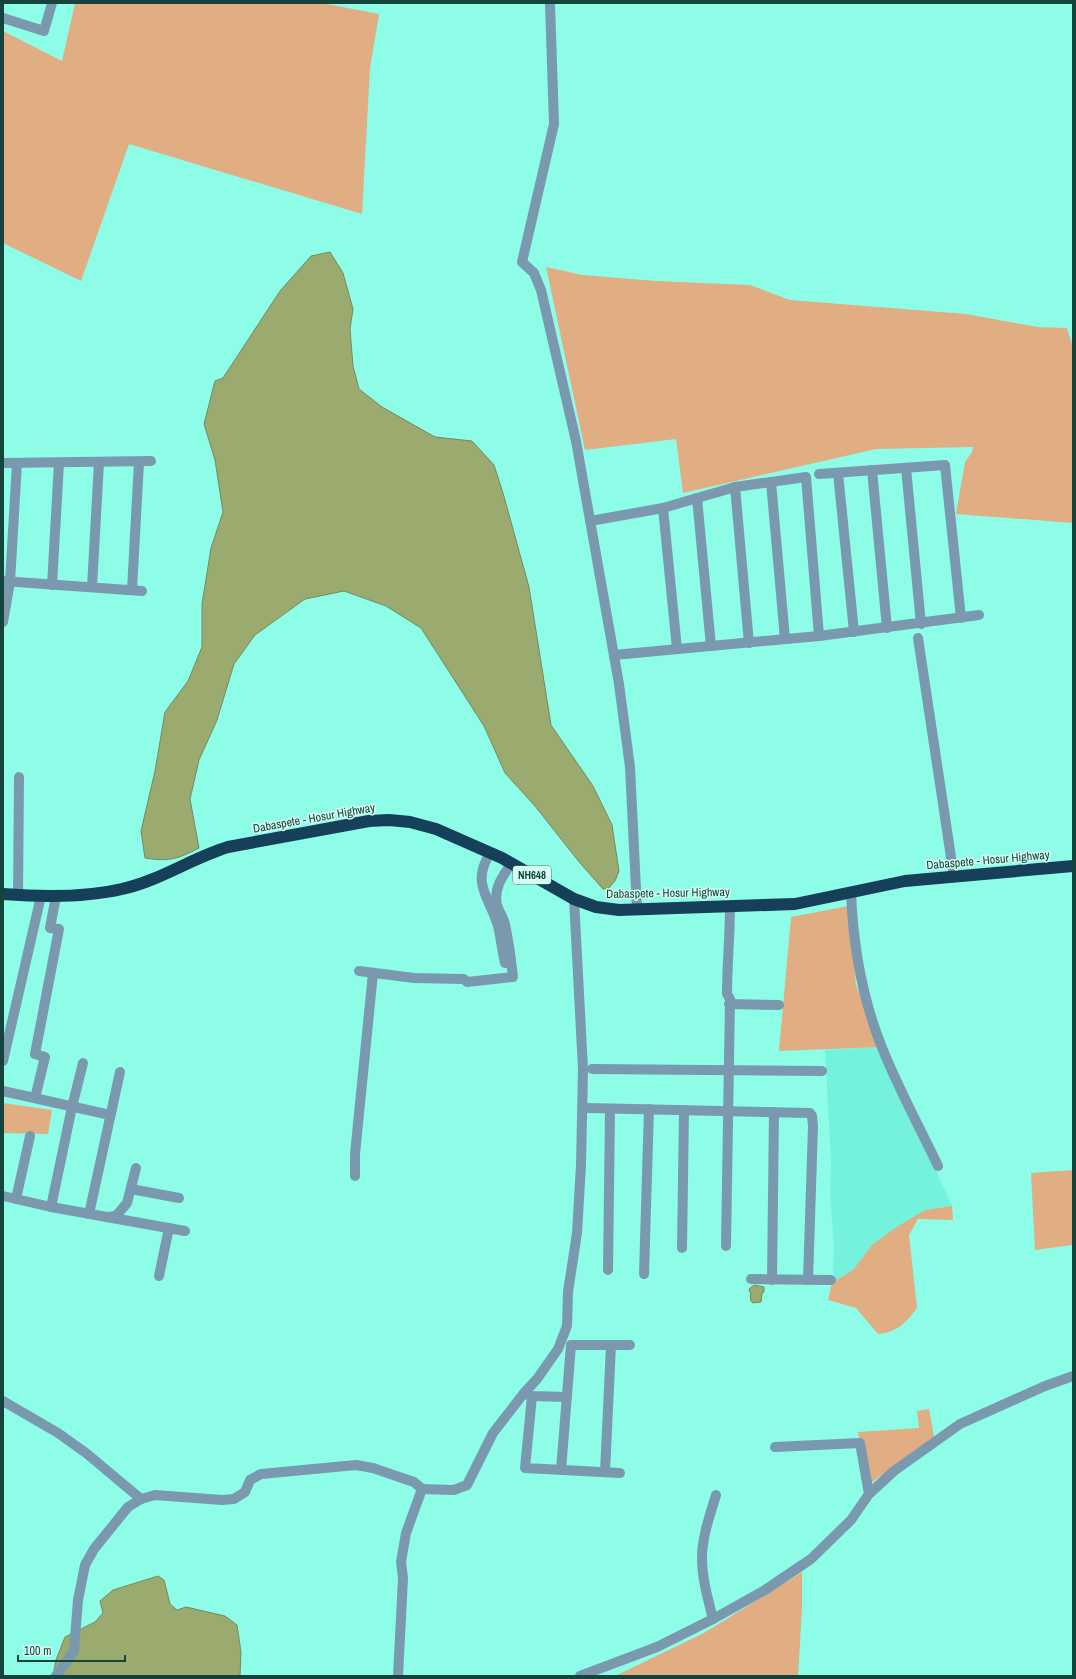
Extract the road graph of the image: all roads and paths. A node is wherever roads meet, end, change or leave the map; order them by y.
1 (52, 3) edge
2 (550, 3) edge
3 (3, 18) edge
4 (99, 462) junction
5 (139, 462) junction
6 (152, 462) dead end
7 (3, 463) edge
8 (17, 463) junction
9 (59, 463) junction
10 (906, 468) junction
11 (872, 470) junction
12 (838, 473) junction
13 (819, 474) dead end
14 (771, 482) junction
15 (735, 487) junction
16 (697, 498) junction
17 (663, 508) junction
18 (590, 521) junction
19 (7, 582) edge
20 (52, 585) junction
21 (92, 588) junction
22 (979, 615) dead end
23 (961, 618) junction
24 (3, 622) edge
25 (921, 624) junction
26 (887, 628) junction
27 (854, 632) junction
28 (819, 636) junction
29 (918, 638) dead end
30 (785, 639) junction
31 (749, 642) junction
32 (711, 646) junction
33 (677, 649) junction
34 (614, 655) junction
35 (19, 777) dead end
36 (490, 852) junction
37 (512, 864) junction
38 (1073, 866) edge
39 (954, 877) junction
40 (851, 892) junction
41 (3, 894) edge
42 (18, 895) junction
43 (41, 896) junction
44 (56, 896) junction
45 (574, 899) junction
46 (730, 906) junction
47 (636, 909) junction
48 (359, 971) dead end
49 (373, 973) junction
50 (464, 979) junction
51 (729, 1002) junction
52 (779, 1005) dead end
53 (3, 1061) edge
54 (82, 1063) dead end
55 (592, 1069) dead end
56 (728, 1071) junction
57 (822, 1071) dead end
58 (120, 1072) dead end
59 (3, 1091) edge
60 (35, 1098) junction
61 (72, 1106) junction
62 (588, 1108) dead end
63 (610, 1109) junction
64 (648, 1109) junction
65 (684, 1110) junction
66 (727, 1111) junction
67 (774, 1112) junction
68 (110, 1115) junction
69 (30, 1136) dead end
70 (938, 1166) dead end
71 (136, 1168) dead end
72 (355, 1176) dead end
73 (131, 1189) junction
74 (3, 1196) edge
75 (179, 1198) dead end
76 (16, 1199) junction
77 (51, 1207) junction
78 (89, 1214) junction
79 (105, 1217) junction
80 (169, 1228) junction
81 (185, 1231) dead end
82 (726, 1246) dead end
83 (682, 1248) dead end
84 (608, 1270) dead end
85 (644, 1274) dead end
86 (159, 1276) dead end
87 (751, 1280) dead end
88 (772, 1280) junction
89 (808, 1280) junction
90 (831, 1280) dead end
91 (611, 1345) junction
92 (630, 1345) dead end
93 (1073, 1376) edge
94 (528, 1394) junction
95 (567, 1397) junction
96 (3, 1401) edge
97 (775, 1447) dead end
98 (561, 1470) junction
99 (604, 1472) junction
100 (620, 1473) dead end
101 (422, 1489) junction
102 (869, 1494) junction
103 (716, 1495) dead end
104 (141, 1499) junction
105 (713, 1619) junction
106 (56, 1676) edge
107 (398, 1676) edge
108 (580, 1676) edge

1 - 3 street
2 - 18 street
4 - 5 street
4 - 9 street
4 - 21 street
5 - 6 street
5 - 21 street
7 - 8 street
8 - 9 street
8 - 19 street
9 - 20 street
10 - 11 street
10 - 23 street
10 - 25 street
11 - 12 street
11 - 26 street
12 - 13 street
12 - 27 street
14 - 15 street
14 - 28 street
14 - 30 street
15 - 16 street
15 - 31 street
16 - 17 street
16 - 32 street
17 - 18 street
17 - 33 street
18 - 34 street
19 - 20 street
19 - 24 street
20 - 21 street
22 - 23 street
23 - 25 street
25 - 26 street
26 - 27 street
27 - 28 street
28 - 30 street
29 - 39 street
30 - 31 street
31 - 32 street
32 - 33 street
33 - 34 street
34 - 47 street
35 - 42 street
36 - 37 highway, Dabaspete - Hosur Highway / NH648
36 - 44 highway, Dabaspete - Hosur Highway / NH648
36 - 50 street
37 - 45 highway, Dabaspete - Hosur Highway / NH648
37 - 50 street
38 - 39 highway, Dabaspete - Hosur Highway / NH648
39 - 40 highway, Dabaspete - Hosur Highway / NH648
40 - 46 highway, Dabaspete - Hosur Highway / NH648
40 - 70 street
41 - 42 highway, Dabaspete - Hosur Highway / NH648
42 - 43 highway, Dabaspete - Hosur Highway / NH648
43 - 44 highway, Dabaspete - Hosur Highway / NH648
43 - 53 street
44 - 60 street
45 - 47 highway, Dabaspete - Hosur Highway / NH648
45 - 94 street
46 - 47 highway, Dabaspete - Hosur Highway / NH648
46 - 51 street
48 - 49 street
49 - 50 street
49 - 72 street
51 - 52 street
51 - 56 street
54 - 61 street
55 - 56 street
56 - 57 street
56 - 66 street
58 - 68 street
59 - 60 street
60 - 61 street
61 - 68 street
61 - 77 street
62 - 63 street
63 - 64 street
63 - 84 street
64 - 65 street
64 - 85 street
65 - 66 street
65 - 83 street
66 - 67 street
66 - 82 street
67 - 88 street
67 - 89 street
68 - 78 street
69 - 76 street
71 - 73 street
73 - 75 street
73 - 79 street
74 - 76 street
76 - 77 street
77 - 78 street
78 - 79 street
79 - 80 street
80 - 81 street
80 - 86 street
87 - 88 street
88 - 89 street
89 - 90 street
91 - 92 street
91 - 95 street
91 - 99 street
93 - 102 street
94 - 95 street
94 - 98 street
94 - 101 street
95 - 98 street
96 - 104 street
97 - 102 street
98 - 99 street
99 - 100 street
101 - 104 street
101 - 107 street
102 - 105 street
103 - 105 street
104 - 106 street
105 - 108 street

